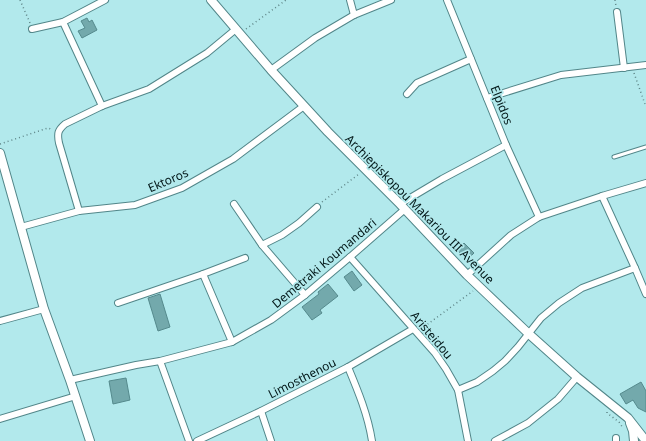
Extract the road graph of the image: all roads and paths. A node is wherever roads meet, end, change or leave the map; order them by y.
1 (20, 0) edge
2 (105, 0) edge
3 (211, 0) edge
4 (286, 0) edge
5 (350, 0) edge
6 (391, 0) edge
7 (447, 0) edge
8 (617, 12) dead end
9 (354, 15) junction
10 (63, 22) junction
11 (32, 28) joint
12 (238, 31) junction
13 (471, 59) junction
14 (646, 66) edge
15 (632, 67) junction
16 (624, 68) junction
17 (271, 70) junction
18 (407, 94) dead end
19 (487, 98) junction
20 (102, 106) junction
21 (304, 106) junction
22 (646, 107) edge
23 (58, 132) junction
24 (0, 144) edge
25 (506, 145) junction
26 (646, 147) edge
27 (0, 153) edge
28 (614, 157) dead end
29 (365, 169) junction
30 (646, 183) edge
31 (602, 196) junction
32 (234, 204) dead end
33 (402, 206) junction
34 (317, 207) joint
35 (79, 211) junction
36 (539, 217) junction
37 (21, 227) junction
38 (262, 246) junction
39 (350, 257) junction
40 (245, 258) dead end
41 (635, 268) junction
42 (204, 274) junction
43 (467, 275) junction
44 (479, 287) junction
45 (646, 294) edge
46 (305, 295) junction
47 (118, 303) dead end
48 (44, 310) junction
49 (0, 321) edge
50 (415, 331) junction
51 (529, 334) junction
52 (232, 342) junction
53 (160, 362) junction
54 (348, 367) junction
55 (578, 377) junction
56 (70, 380) junction
57 (458, 390) junction
58 (76, 396) junction
59 (606, 400) junction
60 (261, 411) junction
61 (628, 418) junction
62 (0, 419) edge
63 (624, 428) dead end
64 (90, 441) edge
65 (189, 441) edge
66 (197, 441) edge
67 (271, 441) edge
68 (372, 441) edge
69 (468, 441) edge
70 (495, 441) edge
71 (634, 441) edge
72 (646, 441) edge

1 - 11 path
2 - 10 street
3 - 12 main road, Archiepiskopou Makariou III Avenue
4 - 12 path
5 - 9 street
6 - 9 street
7 - 13 street, Elpidos
8 - 16 street
9 - 17 street
10 - 11 street
10 - 20 street
12 - 17 main road, Archiepiskopou Makariou III Avenue
12 - 20 street
13 - 18 street
13 - 19 street, Elpidos
14 - 15 street
15 - 16 street
15 - 22 path
16 - 19 street
17 - 21 main road, Archiepiskopou Makariou III Avenue
19 - 25 street, Elpidos
20 - 23 street
21 - 29 main road, Archiepiskopou Makariou III Avenue
21 - 35 street, Ektoros
23 - 24 path
23 - 35 street
25 - 33 street, Demetraki Koumandari
25 - 36 street, Elpidos
26 - 28 lane
27 - 37 main road
29 - 33 main road, Archiepiskopou Makariou III Avenue
29 - 34 path
30 - 31 street
31 - 36 street
31 - 41 street
32 - 38 street
33 - 39 street, Demetraki Koumandari
33 - 43 main road, Archiepiskopou Makariou III Avenue
34 - 38 street
35 - 37 street, Ektoros
36 - 43 street
37 - 48 main road
38 - 46 street
39 - 46 street, Demetraki Koumandari
39 - 50 street, Aristeidou
40 - 42 street
41 - 45 street
41 - 51 street
42 - 47 street
42 - 52 street
43 - 44 main road, Archiepiskopou Makariou III Avenue
44 - 50 path
44 - 51 main road, Archiepiskopou Makariou III Avenue
46 - 52 street, Demetraki Koumandari
48 - 49 street
48 - 56 main road
50 - 54 street, Limosthenou
50 - 57 street, Aristeidou
51 - 55 main road, Archiepiskopou Makariou III Avenue
51 - 57 street
52 - 53 street, Demetraki Koumandari
53 - 56 street, Demetraki Koumandari
53 - 65 street
54 - 60 street, Limosthenou
54 - 68 street
55 - 59 main road, Archiepiskopou Makariou III Avenue
55 - 70 street
56 - 58 main road
57 - 69 street, Aristeidou
58 - 62 street
58 - 64 main road
59 - 61 main road, Archiepiskopou Makariou III Avenue
59 - 63 path
60 - 66 street, Limosthenou
60 - 67 street
61 - 71 main road
61 - 72 main road, Archiepiskopou Makariou III Avenue

